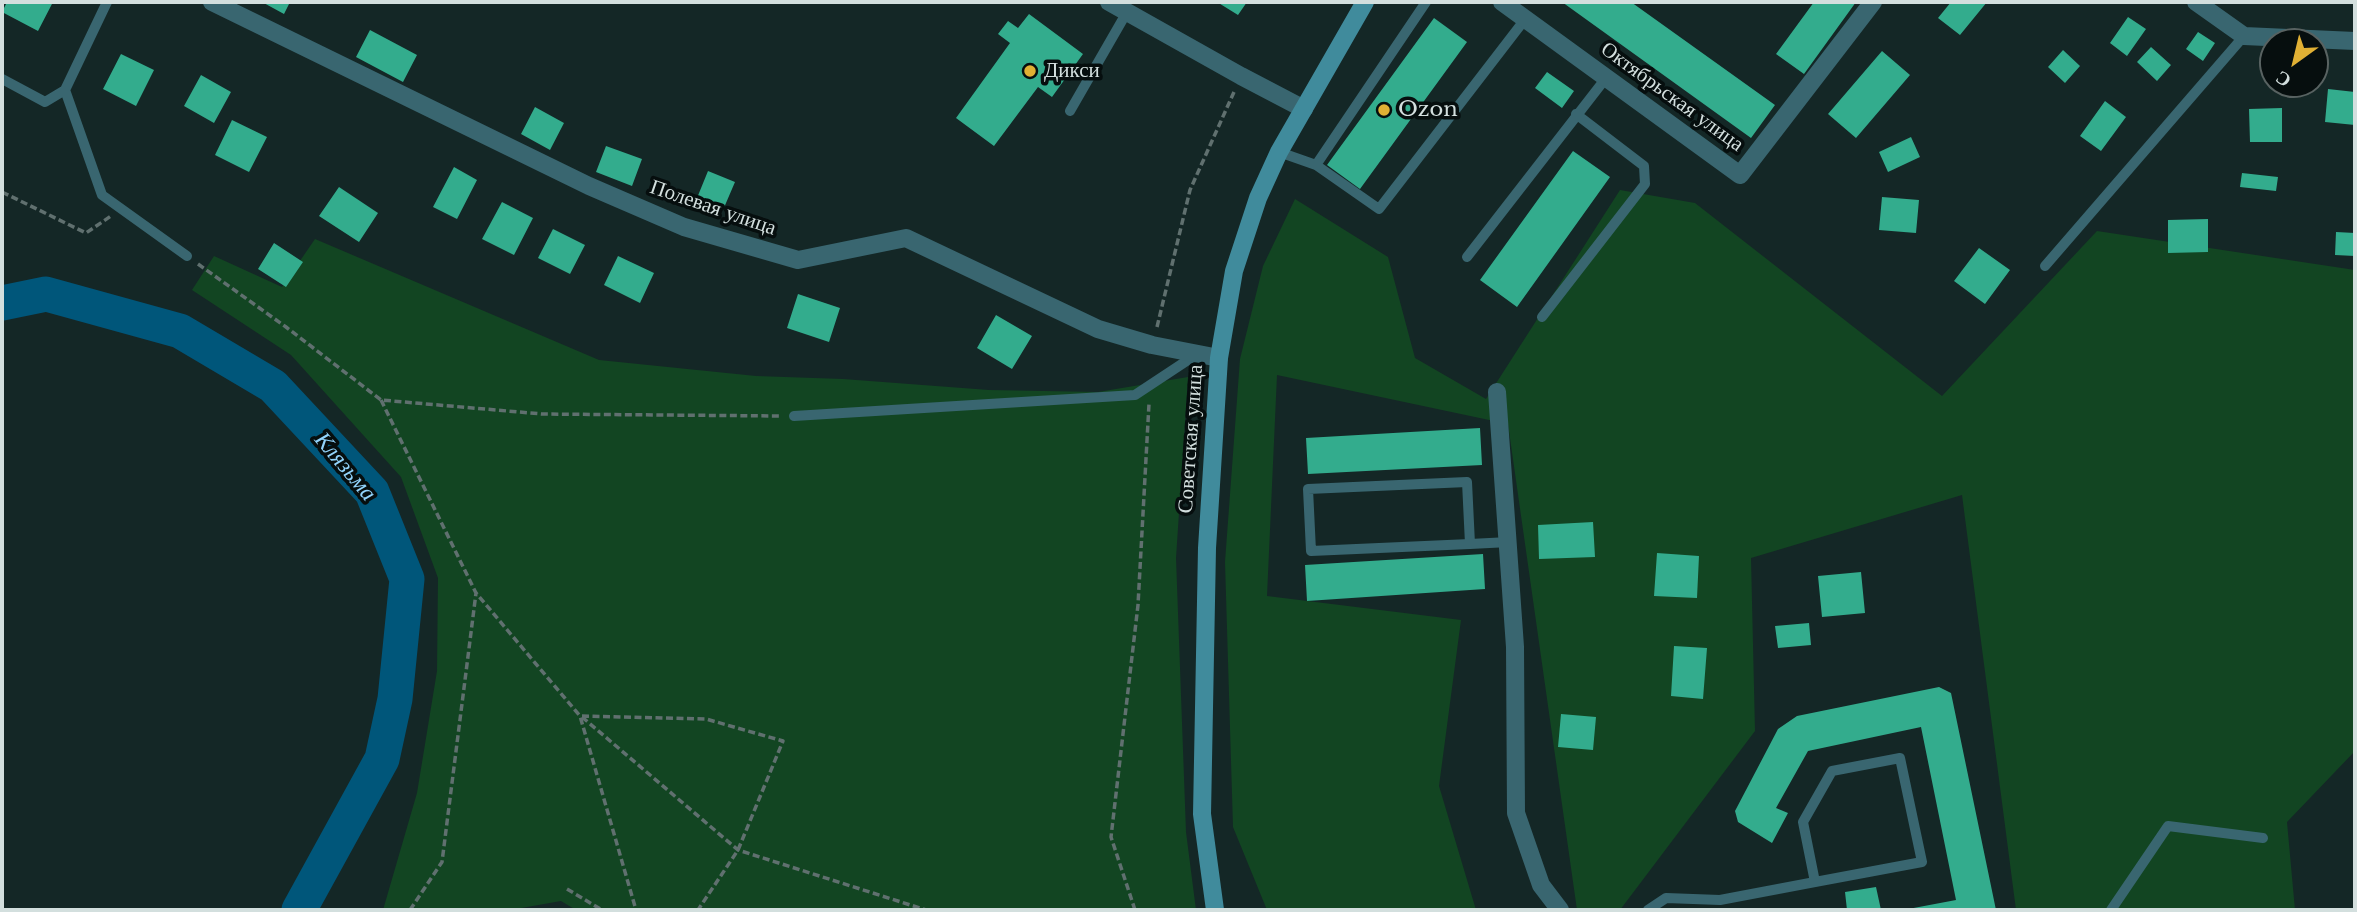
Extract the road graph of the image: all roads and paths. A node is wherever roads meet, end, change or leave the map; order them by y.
1 (107, 2) edge
2 (212, 2) edge
3 (1109, 2) edge
4 (1365, 2) edge
5 (1426, 2) edge
6 (1502, 2) edge
7 (1873, 2) edge
8 (2196, 2) edge
9 (1128, 12) junction
10 (1526, 18) junction
11 (2244, 36) junction
12 (2355, 41) edge
13 (1241, 76) junction
14 (1606, 78) junction
15 (2, 79) edge
16 (65, 90) junction
17 (1304, 108) junction
18 (1070, 111) dead end
19 (1576, 114) junction
20 (1279, 152) junction
21 (1316, 165) junction
22 (2, 192) edge
23 (121, 210) dead end
24 (187, 256) joint
25 (1467, 257) dead end
26 (2045, 266) dead end
27 (1542, 317) dead end
28 (1152, 345) junction
29 (1197, 353) junction
30 (1219, 358) junction
31 (1497, 392) dead end
32 (1149, 399) dead end
33 (381, 400) junction
34 (794, 416) joint
35 (1509, 542) junction
36 (1470, 544) junction
37 (476, 593) junction
38 (580, 716) junction
39 (2263, 838) dead end
40 (738, 850) junction
41 (1815, 882) junction
42 (568, 889) dead end
43 (410, 910) edge
44 (602, 910) edge
45 (636, 910) edge
46 (698, 910) edge
47 (926, 910) edge
48 (1135, 910) edge
49 (1215, 910) edge
50 (1560, 910) edge
51 (1648, 910) edge
52 (2111, 910) edge

1 - 16 lane
2 - 28 street, Полевая улица
3 - 9 street
4 - 17 main road, Советская улица
5 - 21 lane
6 - 10 street, Октябрьская улица
7 - 14 street, Октябрьская улица
8 - 11 street
9 - 13 street
9 - 18 lane
10 - 14 street, Октябрьская улица
10 - 21 lane
11 - 12 street
11 - 26 lane
13 - 17 street
13 - 28 path
14 - 19 lane
15 - 16 lane
16 - 24 lane
17 - 20 main road, Советская улица
19 - 25 lane
19 - 27 lane
20 - 21 lane
20 - 30 main road, Советская улица
22 - 23 path
24 - 33 path
28 - 29 street, Полевая улица
29 - 30 street, Полевая улица
29 - 34 lane
30 - 49 main road, Советская улица
31 - 35 street
32 - 48 path
33 - 34 path
33 - 37 path
35 - 36 lane
35 - 50 street
36 - 36 lane
37 - 38 path
37 - 43 path
38 - 40 path
38 - 40 path
38 - 45 path
39 - 52 lane
40 - 46 path
40 - 47 path
41 - 41 lane
41 - 51 lane
42 - 44 path

